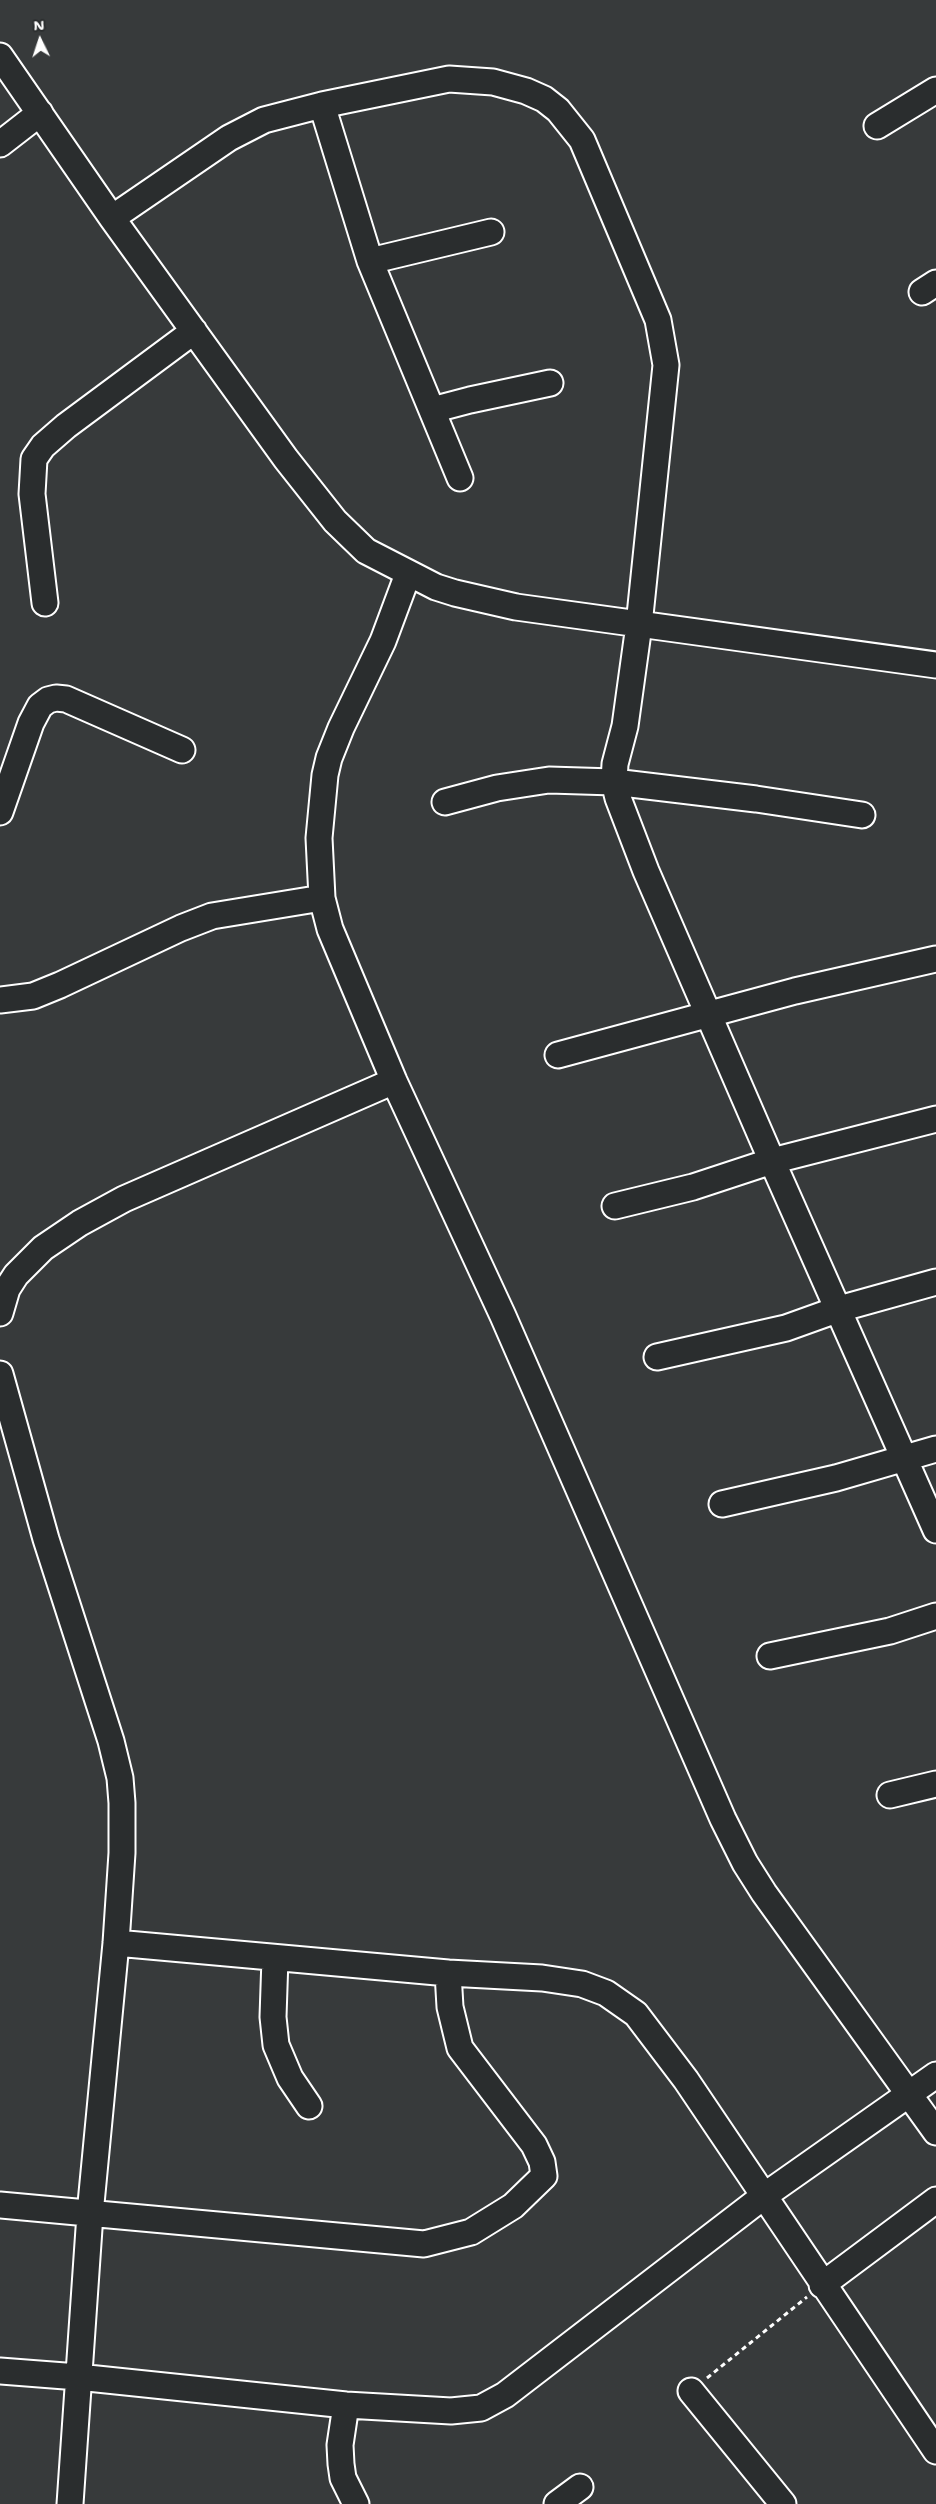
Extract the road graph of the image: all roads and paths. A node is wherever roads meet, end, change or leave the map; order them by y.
1 (0, 56) edge
2 (936, 90) edge
3 (322, 105) junction
4 (40, 113) junction
5 (877, 126) dead end
6 (0, 144) edge
7 (112, 218) junction
8 (491, 232) dead end
9 (370, 260) junction
10 (194, 331) junction
11 (550, 383) dead end
12 (432, 410) junction
13 (460, 478) dead end
14 (408, 574) junction
15 (45, 603) dead end
16 (639, 625) junction
17 (936, 665) edge
18 (182, 750) dead end
19 (614, 782) junction
20 (445, 802) dead end
21 (0, 812) edge
22 (862, 815) dead end
23 (322, 898) junction
24 (936, 959) edge
25 (0, 1000) edge
26 (709, 1016) junction
27 (558, 1055) dead end
28 (394, 1081) junction
29 (936, 1119) edge
30 (772, 1162) junction
31 (615, 1206) dead end
32 (936, 1282) edge
33 (3, 1287) edge
34 (839, 1309) junction
35 (0, 1313) edge
36 (657, 1357) dead end
37 (0, 1374) edge
38 (936, 1449) edge
39 (906, 1459) junction
40 (722, 1504) dead end
41 (936, 1530) edge
42 (936, 1616) edge
43 (770, 1656) dead end
44 (936, 1784) edge
45 (890, 1795) dead end
46 (116, 1943) junction
47 (275, 1958) junction
48 (448, 1973) junction
49 (936, 2075) edge
50 (908, 2095) junction
51 (309, 2106) dead end
52 (936, 2132) edge
53 (764, 2196) junction
54 (936, 2200) edge
55 (0, 2205) edge
56 (90, 2214) junction
57 (822, 2285) junction
58 (0, 2371) edge
59 (78, 2377) junction
60 (691, 2391) joint
61 (346, 2404) junction
62 (936, 2451) edge
63 (580, 2487) dead end
64 (70, 2504) edge
65 (356, 2504) edge
66 (557, 2504) edge
67 (783, 2504) edge

1 - 4 street
2 - 5 street
3 - 7 street
3 - 9 street
3 - 16 street
4 - 6 street
4 - 7 street
7 - 10 street
8 - 9 street
9 - 12 street
10 - 14 street
10 - 15 street
11 - 12 street
12 - 13 street
14 - 16 street
14 - 23 street
16 - 17 street
16 - 19 street
18 - 21 street
19 - 20 street
19 - 22 street
19 - 26 street
23 - 25 street
23 - 28 street
24 - 26 street
26 - 27 street
26 - 30 street
28 - 33 street
28 - 50 street
29 - 30 street
30 - 31 street
30 - 34 street
32 - 34 street
33 - 35 street
34 - 36 street
34 - 39 street
37 - 46 street
38 - 39 street
39 - 40 street
39 - 41 street
42 - 43 street
44 - 45 street
46 - 47 street
46 - 56 street
47 - 48 street
47 - 51 street
48 - 53 street
48 - 56 street
49 - 50 street
50 - 52 street
50 - 53 street
53 - 57 street
53 - 61 street
54 - 57 street
55 - 56 street
56 - 59 street
57 - 60 path
57 - 62 street
58 - 59 street
59 - 61 street
59 - 64 street
60 - 67 street
61 - 65 street
63 - 66 street

